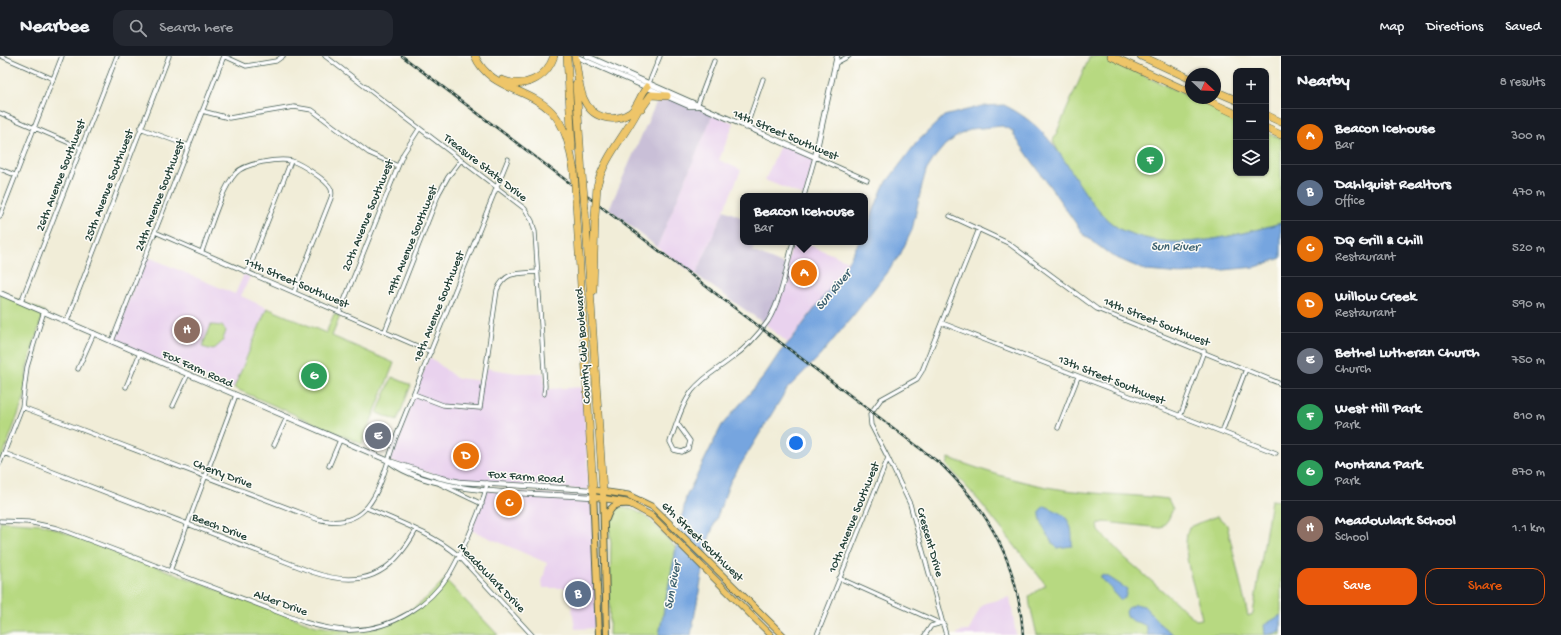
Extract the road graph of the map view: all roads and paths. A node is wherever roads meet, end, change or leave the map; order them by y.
1 (1, 56) edge
2 (62, 56) edge
3 (117, 56) edge
4 (169, 56) edge
5 (224, 56) edge
6 (283, 56) edge
7 (325, 56) edge
8 (475, 56) edge
9 (479, 56) edge
10 (554, 56) edge
11 (575, 56) edge
12 (587, 56) edge
13 (660, 56) edge
14 (837, 56) edge
15 (849, 56) edge
16 (1112, 56) edge
17 (1141, 56) edge
18 (714, 61) dead end
19 (571, 62) edge
20 (836, 63) junction
21 (1185, 76) edge
22 (54, 79) junction
23 (763, 79) dead end
24 (648, 85) junction
25 (1185, 90) edge
26 (1221, 94) edge
27 (667, 96) junction
28 (1233, 99) edge
29 (1215, 104) edge
30 (697, 106) junction
31 (202, 110) junction
32 (0, 113) edge
33 (1233, 113) edge
34 (1269, 116) edge
35 (634, 120) junction
36 (1281, 122) edge
37 (140, 128) junction
38 (746, 128) junction
39 (34, 129) junction
40 (419, 129) junction
41 (1269, 129) edge
42 (1281, 135) edge
43 (189, 146) junction
44 (81, 148) junction
45 (815, 157) junction
46 (508, 159) dead end
47 (461, 160) junction
48 (291, 161) junction
49 (398, 166) junction
50 (0, 169) edge
51 (574, 171) junction
52 (15, 175) junction
53 (867, 180) dead end
54 (497, 187) junction
55 (805, 193) edge
56 (0, 216) edge
57 (950, 216) dead end
58 (979, 229) junction
59 (155, 232) junction
60 (791, 245) edge
61 (202, 251) junction
62 (248, 272) junction
63 (538, 272) junction
64 (294, 292) junction
65 (0, 293) edge
66 (21, 302) junction
67 (44, 311) junction
68 (340, 311) junction
69 (591, 315) junction
70 (67, 321) junction
71 (942, 323) junction
72 (385, 331) junction
73 (94, 333) junction
74 (112, 341) junction
75 (1204, 351) junction
76 (431, 352) junction
77 (140, 353) junction
78 (78, 369) dead end
79 (1246, 369) junction
80 (188, 374) junction
81 (1078, 377) junction
82 (1281, 384) edge
83 (126, 387) dead end
84 (414, 394) junction
85 (544, 394) dead end
86 (236, 395) junction
87 (173, 406) dead end
88 (22, 407) junction
89 (287, 417) junction
90 (1180, 417) junction
91 (677, 423) junction
92 (1058, 428) dead end
93 (1222, 432) junction
94 (340, 440) junction
95 (274, 445) dead end
96 (1276, 453) dead end
97 (4, 454) junction
98 (888, 458) junction
99 (389, 461) junction
100 (0, 463) edge
101 (329, 466) dead end
102 (205, 476) junction
103 (436, 482) junction
104 (487, 483) junction
105 (486, 490) junction
106 (594, 494) junction
107 (603, 494) junction
108 (482, 504) junction
109 (632, 504) junction
110 (367, 508) junction
111 (0, 521) edge
112 (605, 522) junction
113 (187, 524) junction
114 (416, 530) junction
115 (460, 556) junction
116 (170, 571) junction
117 (839, 578) junction
118 (942, 624) junction
119 (532, 635) edge
120 (599, 635) edge
121 (607, 635) edge
122 (771, 635) edge
123 (783, 635) edge
124 (817, 635) edge
125 (925, 635) edge
126 (946, 635) edge

1 - 22 street
2 - 22 street
3 - 44 street, 26th Avenue Southwest
4 - 37 street, 25th Avenue Southwest
5 - 6 street
5 - 31 street, 24th Avenue Southwest
7 - 40 street, Treasure State Drive
8 - 51 highway
9 - 10 highway
11 - 19 highway, Country Club Boulevard
11 - 24 street, 14th Street Southwest
12 - 24 street, 14th Street Southwest
13 - 24 street
14 - 20 street
15 - 20 street
16 - 25 highway
17 - 21 highway
18 - 30 street
19 - 24 highway
19 - 51 highway, Country Club Boulevard
19 - 69 highway, Country Club Boulevard, bridge
20 - 45 street
22 - 39 street
23 - 38 street
24 - 27 street, 14th Street Southwest
24 - 30 street, 14th Street Southwest
24 - 35 highway
26 - 28 highway
27 - 30 street, 14th Street Southwest
27 - 35 highway
29 - 33 highway
30 - 38 street, 14th Street Southwest
31 - 43 street, 24th Avenue Southwest
31 - 49 street
32 - 39 street
34 - 36 highway
35 - 69 highway, bridge
37 - 43 street
37 - 70 street, 25th Avenue Southwest
38 - 45 street, 14th Street Southwest
39 - 44 street
39 - 52 street
40 - 47 street, Treasure State Drive
40 - 49 street, 20th Avenue Southwest
41 - 42 highway
43 - 59 street, 24th Avenue Southwest
44 - 66 street, 26th Avenue Southwest
45 - 53 street, 14th Street Southwest
45 - 55 street
46 - 54 street, 18th Avenue Southwest
47 - 54 street, Treasure State Drive
47 - 72 street, 19th Avenue Southwest
48 - 61 street
48 - 62 street
48 - 64 street
49 - 68 street, 20th Avenue Southwest
50 - 52 street
51 - 106 highway, Country Club Boulevard, bridge
52 - 56 street
54 - 63 street, Treasure State Drive
54 - 76 street, 18th Avenue Southwest
57 - 58 street, 14th Street Southwest
58 - 71 street, 10th Avenue Southwest
58 - 75 street, 14th Street Southwest
59 - 61 street, 11th Street Southwest
59 - 74 street, 24th Avenue Southwest
60 - 91 street
61 - 62 street, 11th Street Southwest
62 - 64 street, 11th Street Southwest
63 - 84 street
63 - 85 street, Treasure State Drive
64 - 68 street, 11th Street Southwest
65 - 66 street, Fox Farm Road
66 - 67 street, Fox Farm Road
67 - 70 street, Fox Farm Road
67 - 88 street
68 - 72 street, 11th Street Southwest
69 - 107 highway, Country Club Boulevard
70 - 73 street, Fox Farm Road
71 - 81 street, 13th Street Southwest
71 - 98 street, 10th Avenue Southwest
72 - 76 street, 11th Street Southwest
73 - 74 street, Fox Farm Road
73 - 78 street
74 - 77 street, Fox Farm Road
75 - 79 street, 14th Street Southwest
75 - 90 street
76 - 84 street, 18th Avenue Southwest
77 - 80 street, Fox Farm Road
77 - 83 street
79 - 82 street, 14th Street Southwest
79 - 93 street
80 - 86 street, Fox Farm Road
80 - 87 street
81 - 90 street, 13th Street Southwest
81 - 92 street
84 - 99 street, 18th Avenue Southwest
86 - 89 street, Fox Farm Road
86 - 102 street
88 - 97 street
88 - 102 street, Cherry Drive
89 - 94 street, Fox Farm Road
89 - 95 street
90 - 93 street, 13th Street Southwest
91 - 91 street
93 - 96 street, 13th Street Southwest
94 - 99 street, Fox Farm Road
94 - 101 street
97 - 100 street
97 - 113 street, Beech Drive
98 - 117 street, 10th Avenue Southwest
98 - 118 street, Crescent Drive
99 - 103 street, Fox Farm Road
99 - 104 street, Fox Farm Road
99 - 110 street, Cherry Drive
102 - 110 street, Cherry Drive
102 - 113 street
103 - 105 street, Fox Farm Road
103 - 108 street, Fox Farm Road
104 - 105 street, Alder Drive
104 - 106 street, Fox Farm Road
105 - 106 street, Fox Farm Road
105 - 108 street, Alder Drive
106 - 107 main road, 6th Street Southwest
106 - 120 highway, Country Club Boulevard
107 - 109 main road, 6th Street Southwest
107 - 112 highway, Country Club Boulevard
107 - 123 main road, 6th Street Southwest
108 - 115 street, Alder Drive
109 - 112 highway
109 - 122 main road, 6th Street Southwest
110 - 114 street, Meadowlark Drive
111 - 116 street, Alder Drive
112 - 121 highway, Country Club Boulevard
113 - 114 street, Beech Drive
113 - 116 street
114 - 115 street, Meadowlark Drive
115 - 116 street, Alder Drive
115 - 119 street, Meadowlark Drive
117 - 118 street
117 - 124 street, 10th Avenue Southwest
118 - 125 street
118 - 126 street, Crescent Drive

